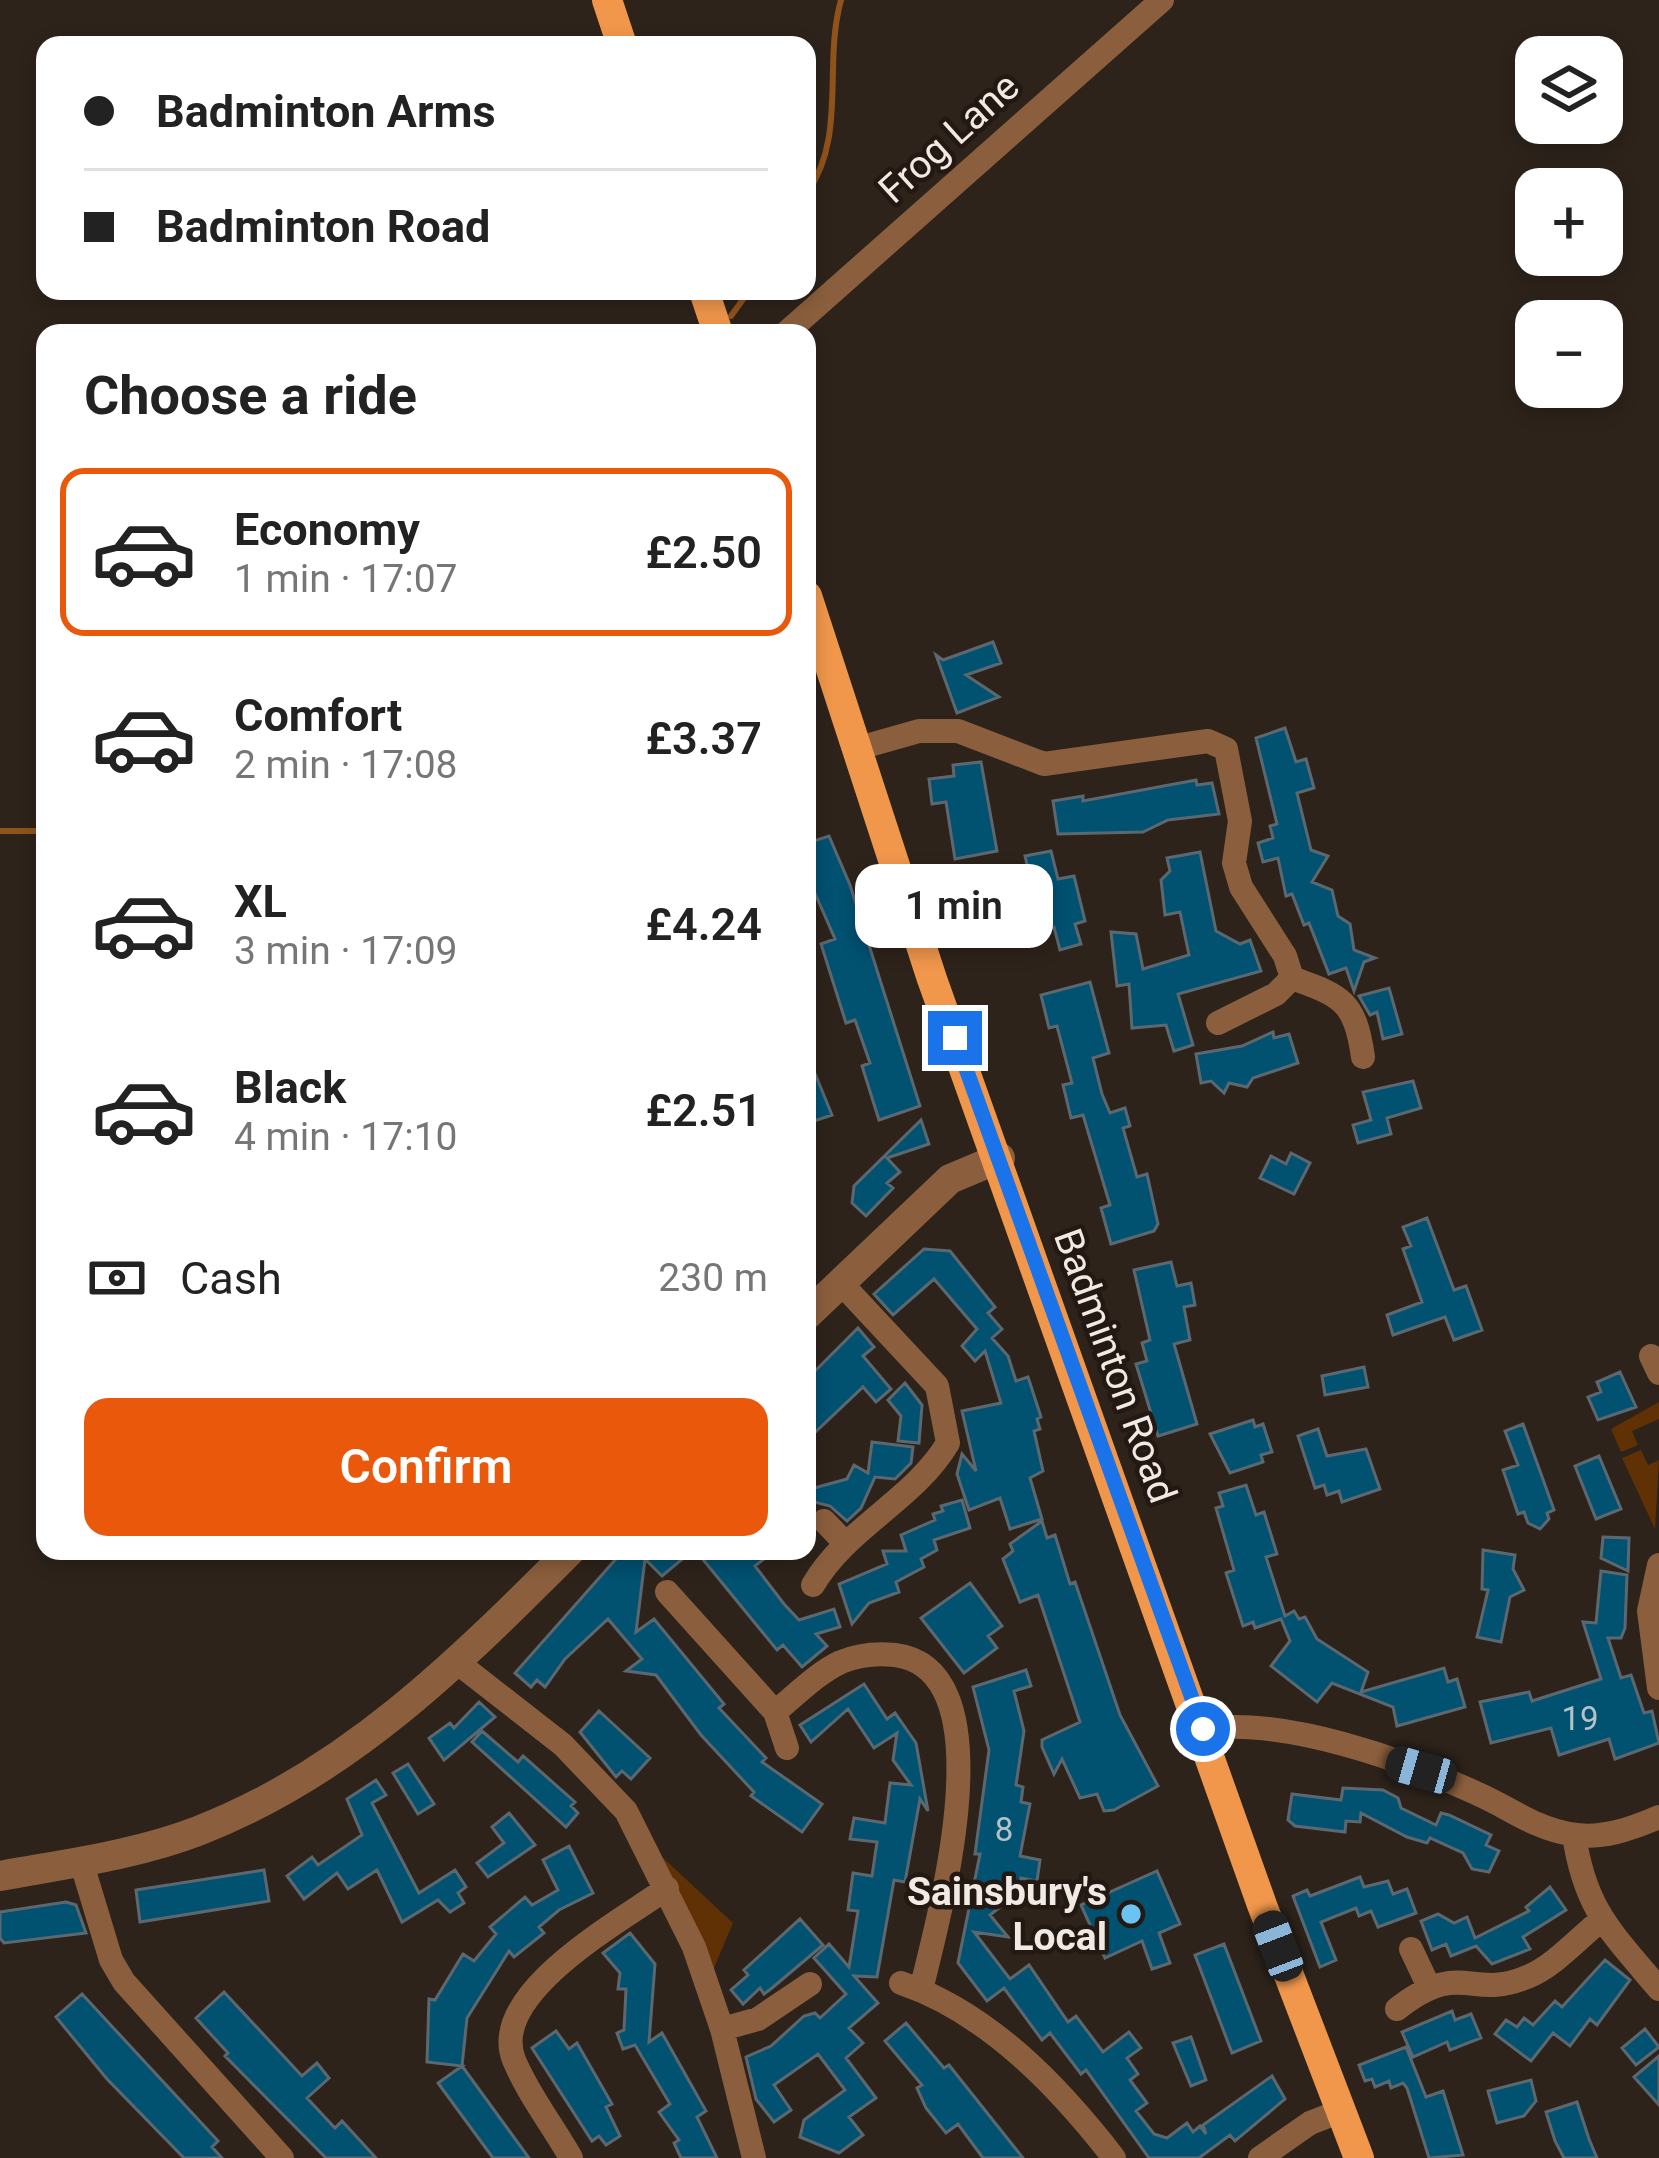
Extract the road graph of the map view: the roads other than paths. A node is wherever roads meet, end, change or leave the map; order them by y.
1 (607, 0) edge
2 (1162, 0) edge
3 (619, 36) edge
4 (796, 324) edge
5 (816, 622) edge
6 (859, 748) junction
7 (1292, 978) junction
8 (1218, 1023) dead end
9 (1363, 1057) dead end
10 (1000, 1157) junction
11 (840, 1282) junction
12 (816, 1306) edge
13 (824, 1521) dead end
14 (846, 1544) junction
15 (561, 1560) edge
16 (1659, 1564) edge
17 (813, 1586) dead end
18 (668, 1592) dead end
19 (458, 1663) junction
20 (1659, 1688) edge
21 (775, 1712) junction
22 (1203, 1729) junction
23 (788, 1748) dead end
24 (1659, 1817) edge
25 (1574, 1835) junction
26 (81, 1861) junction
27 (0, 1876) edge
28 (667, 1888) junction
29 (1601, 1920) junction
30 (1412, 1948) dead end
31 (810, 1984) dead end
32 (1428, 1984) junction
33 (1659, 1989) edge
34 (1397, 2009) dead end
35 (722, 2029) junction
36 (1341, 2111) junction
37 (282, 2158) edge
38 (571, 2158) edge
39 (754, 2158) edge
40 (1114, 2158) edge
41 (1260, 2158) edge
42 (1359, 2158) edge

1 - 3 main road
2 - 4 street, Frog Lane
5 - 6 main road, Badminton Road
6 - 7 street
6 - 10 main road, Badminton Road
7 - 8 street
7 - 9 street
10 - 11 street
10 - 22 main road, Badminton Road
11 - 12 street
11 - 14 street
13 - 14 street
14 - 17 street
15 - 19 street
16 - 20 street
18 - 21 street
19 - 26 street
19 - 28 street
21 - 23 street
21 - 40 street
22 - 25 street
22 - 36 main road, Badminton Road
24 - 25 street
25 - 29 street
26 - 27 street
26 - 37 street
28 - 35 street
28 - 38 street
29 - 32 street
29 - 33 street
30 - 32 street
31 - 35 street
32 - 34 street
35 - 39 street
36 - 41 street
36 - 42 main road, Badminton Road

